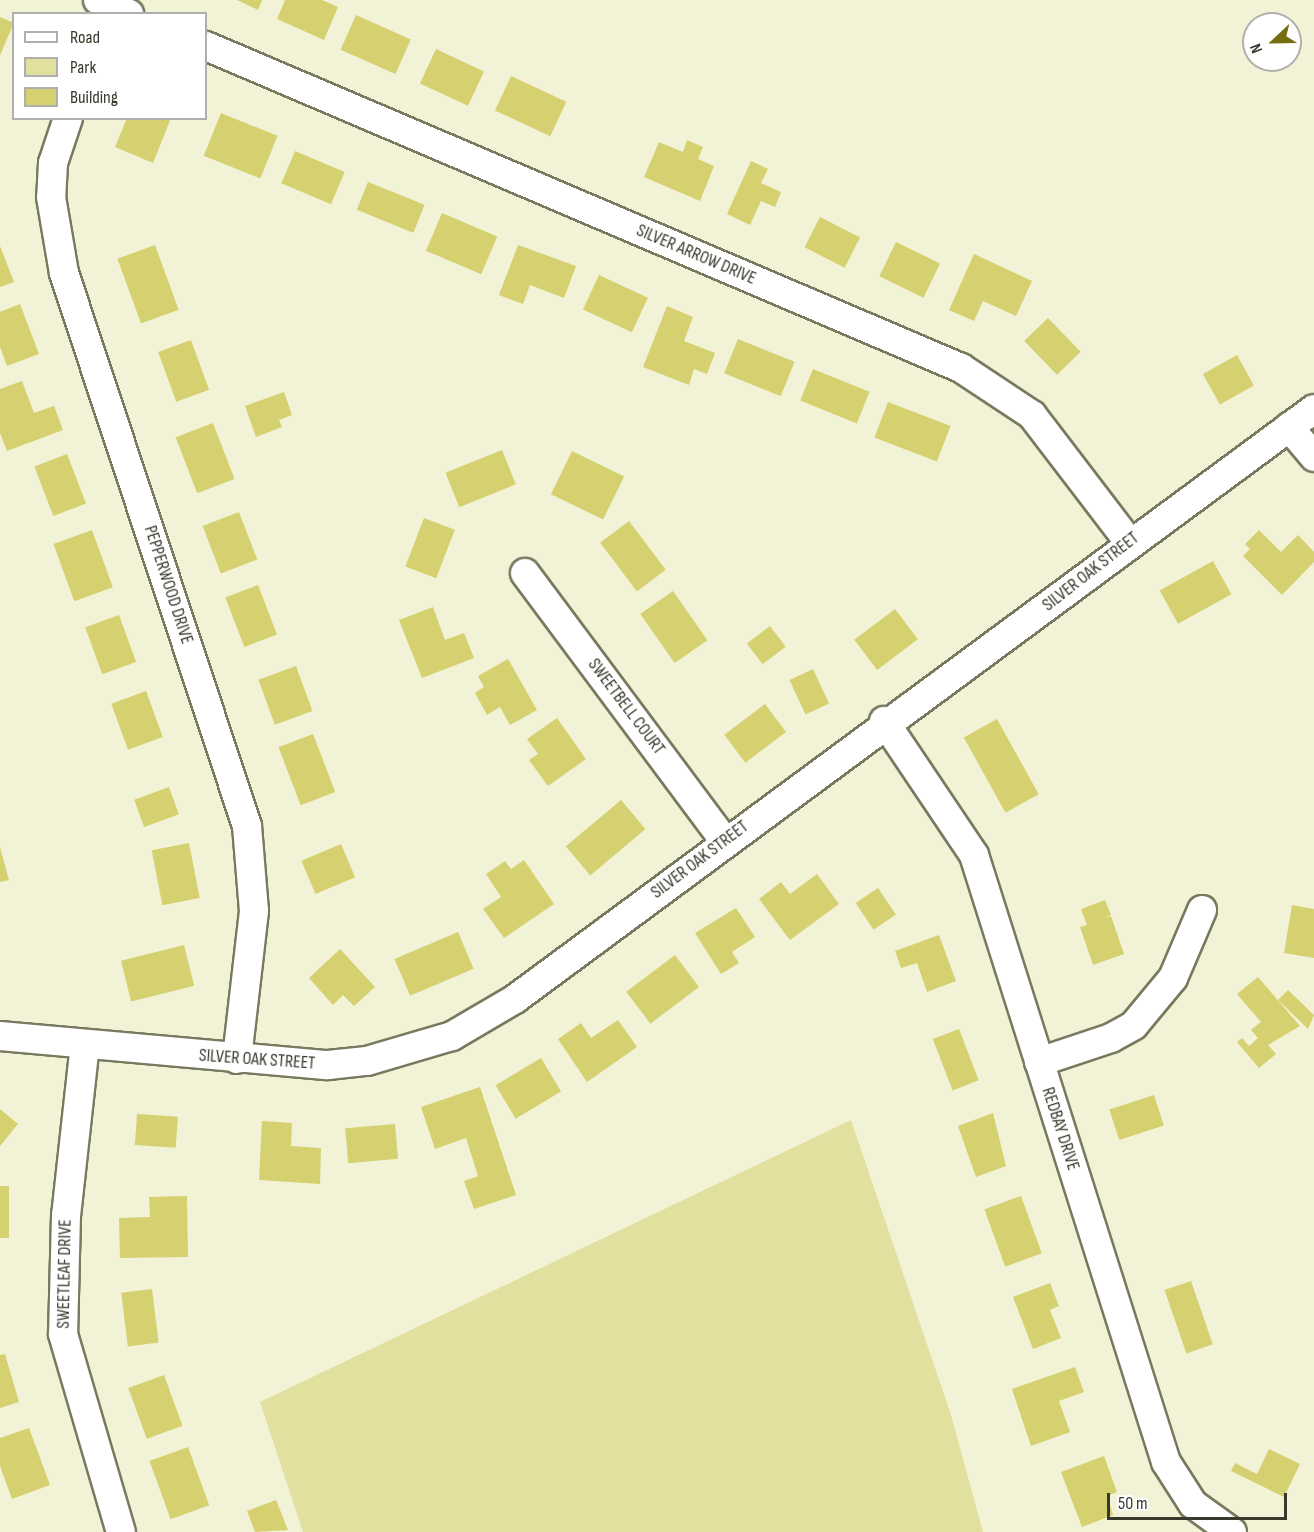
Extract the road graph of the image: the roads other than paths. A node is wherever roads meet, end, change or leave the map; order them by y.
1 (207, 46) edge
2 (67, 120) edge
3 (1314, 409) edge
4 (1289, 427) junction
5 (1314, 458) edge
6 (1129, 542) junction
7 (525, 573) dead end
8 (885, 721) junction
9 (725, 841) junction
10 (1202, 910) dead end
11 (0, 1036) edge
12 (85, 1044) junction
13 (237, 1059) junction
14 (1039, 1062) junction
15 (121, 1532) edge
16 (1232, 1532) edge

1 - 6 street, SILVER ARROW DRIVE
2 - 13 street, PEPPERWOOD DRIVE
3 - 4 street, SILVER OAK STREET
4 - 5 street
4 - 6 street, SILVER OAK STREET
6 - 8 street, SILVER OAK STREET
7 - 9 street, SWEETBELL COURT
8 - 9 street, SILVER OAK STREET
8 - 14 street, REDBAY DRIVE
9 - 13 street, SILVER OAK STREET
10 - 14 street
11 - 12 street, SILVER OAK STREET
12 - 13 street, SILVER OAK STREET
12 - 15 street, SWEETLEAF DRIVE
14 - 16 street, REDBAY DRIVE

